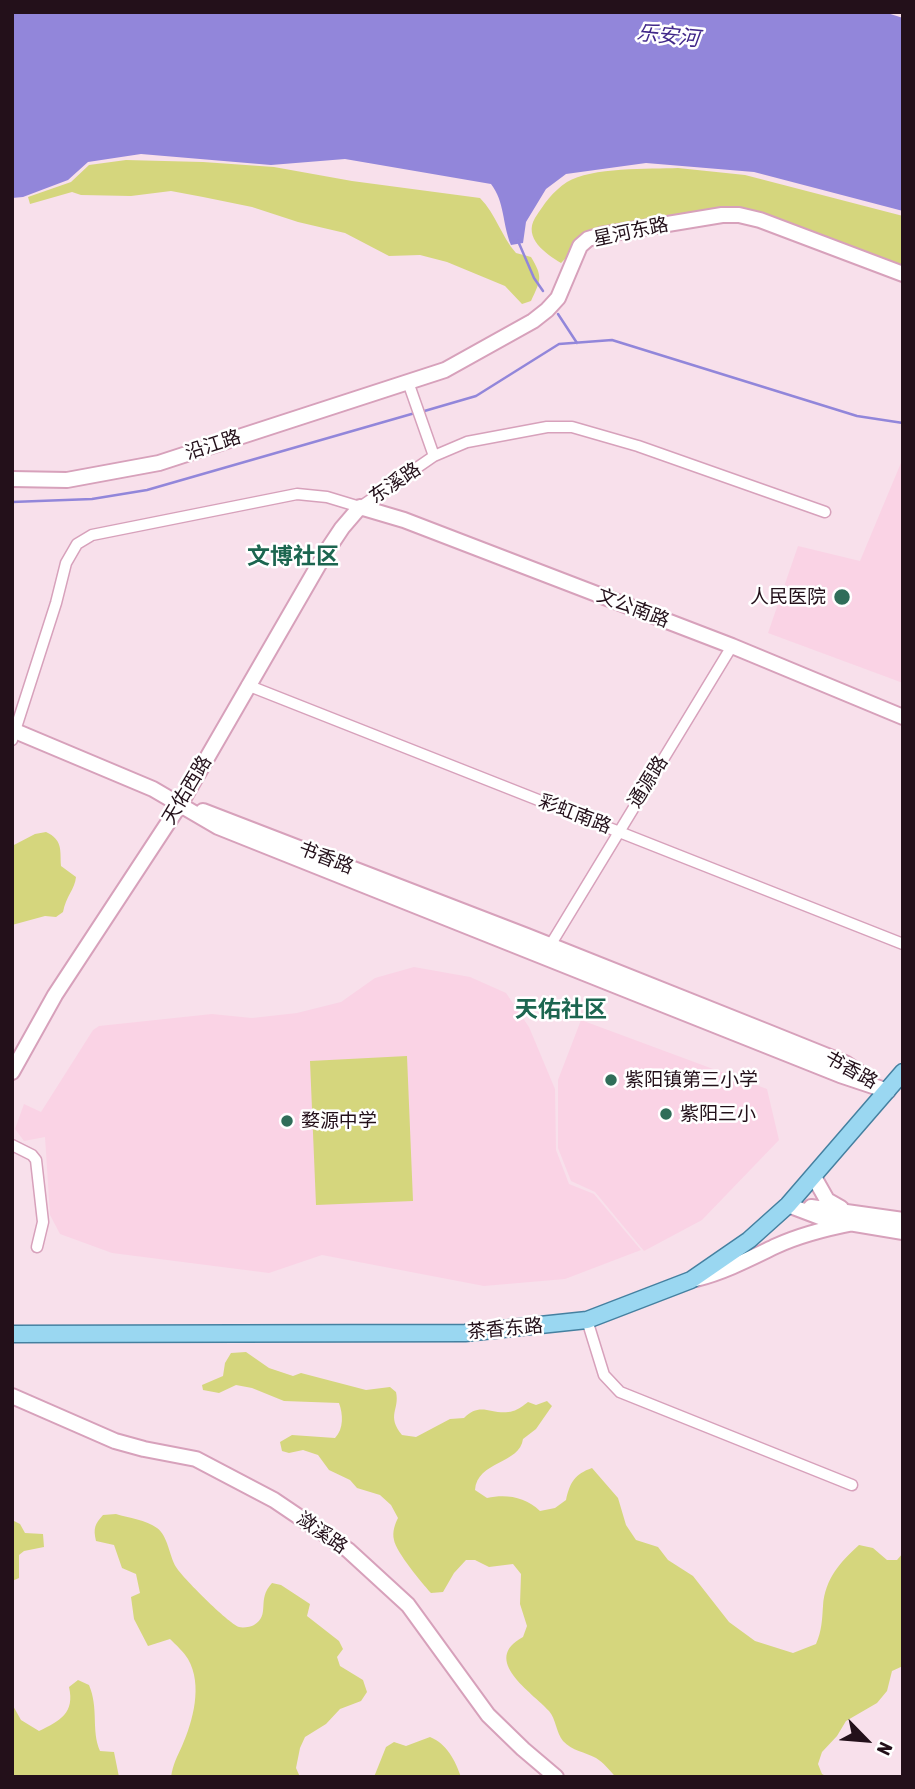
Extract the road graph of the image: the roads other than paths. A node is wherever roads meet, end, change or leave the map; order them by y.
1 (903, 274) edge
2 (408, 382) junction
3 (434, 456) junction
4 (12, 479) edge
5 (360, 507) junction
6 (825, 512) dead end
7 (732, 646) junction
8 (247, 685) junction
9 (903, 717) edge
10 (14, 736) edge
11 (181, 803) junction
12 (618, 831) junction
13 (903, 944) edge
14 (547, 951) junction
15 (12, 1072) edge
16 (903, 1072) edge
17 (888, 1091) junction
18 (12, 1145) edge
19 (814, 1177) junction
20 (788, 1205) junction
21 (855, 1218) junction
22 (903, 1220) edge
23 (903, 1232) edge
24 (37, 1247) dead end
25 (691, 1280) junction
26 (587, 1320) junction
27 (12, 1334) edge
28 (12, 1396) edge
29 (852, 1485) dead end
30 (556, 1777) edge

1 - 2 street, 星河东路
2 - 3 street
2 - 4 street, 沿江路
3 - 5 street, 东溪路
3 - 6 street, 东溪路
5 - 7 street, 文公南路
5 - 8 street, 天佑西路
5 - 10 street, 东溪路
7 - 9 street, 文公南路
7 - 12 street, 通源路
8 - 11 street, 天佑西路
8 - 12 street, 彩虹南路
10 - 11 street, 书香路
11 - 14 street, 书香路
11 - 15 street, 天佑西路
12 - 13 street, 彩虹南路
12 - 14 street, 通源路
14 - 17 street, 书香路
16 - 17 main road, 茶香东路
17 - 19 main road, 茶香东路
18 - 24 street
19 - 20 main road, 茶香东路
19 - 21 street
20 - 21 street
20 - 25 main road, 茶香东路
21 - 22 street
21 - 23 street
21 - 25 street
25 - 26 main road, 茶香东路
26 - 27 main road, 茶香东路
26 - 29 street
28 - 30 street, 潋溪路

